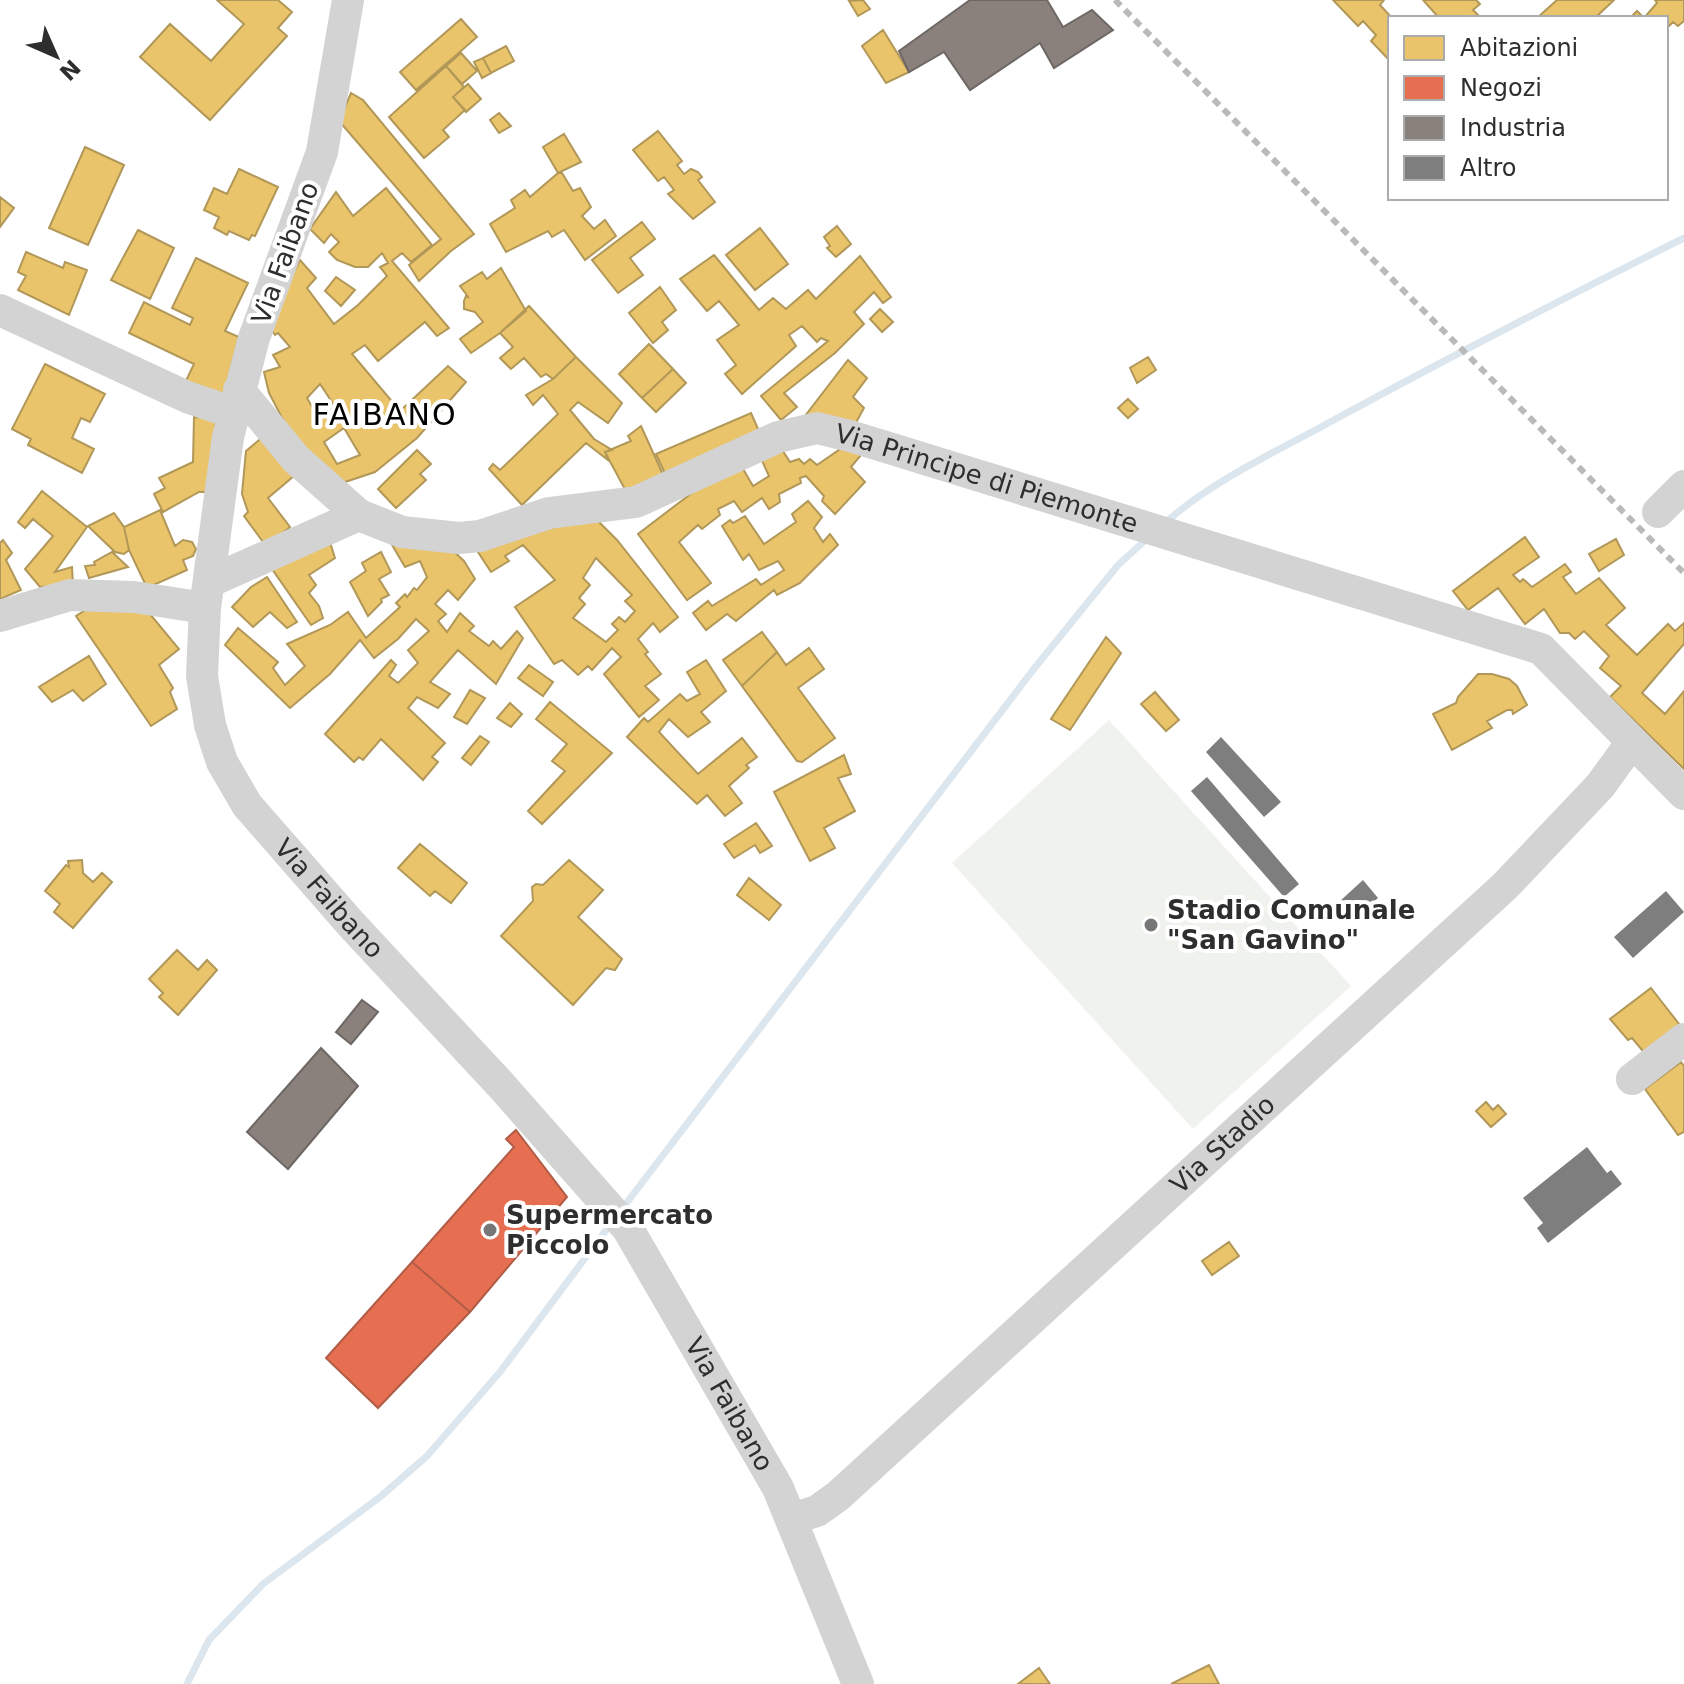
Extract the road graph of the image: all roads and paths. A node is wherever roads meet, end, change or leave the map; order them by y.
1 (321, 0) edge
2 (346, 12) edge
3 (0, 310) edge
4 (237, 401) junction
5 (1684, 486) edge
6 (1658, 512) dead end
7 (359, 515) junction
8 (207, 595) junction
9 (0, 616) edge
10 (1632, 742) junction
11 (1684, 794) edge
12 (1684, 1039) edge
13 (1632, 1079) dead end
14 (791, 1519) junction
15 (858, 1684) edge

1 - 2 street
2 - 4 street, Via Faibano
3 - 4 street
4 - 7 street, Via Principe di Piemonte
4 - 8 street, Via Faibano
5 - 6 street
7 - 8 street
7 - 10 street, Via Principe di Piemonte
8 - 9 street
8 - 14 street, Via Faibano
10 - 11 street, Via Principe di Piemonte
10 - 14 street, Via Stadio
12 - 13 street
14 - 15 street, Via Faibano

